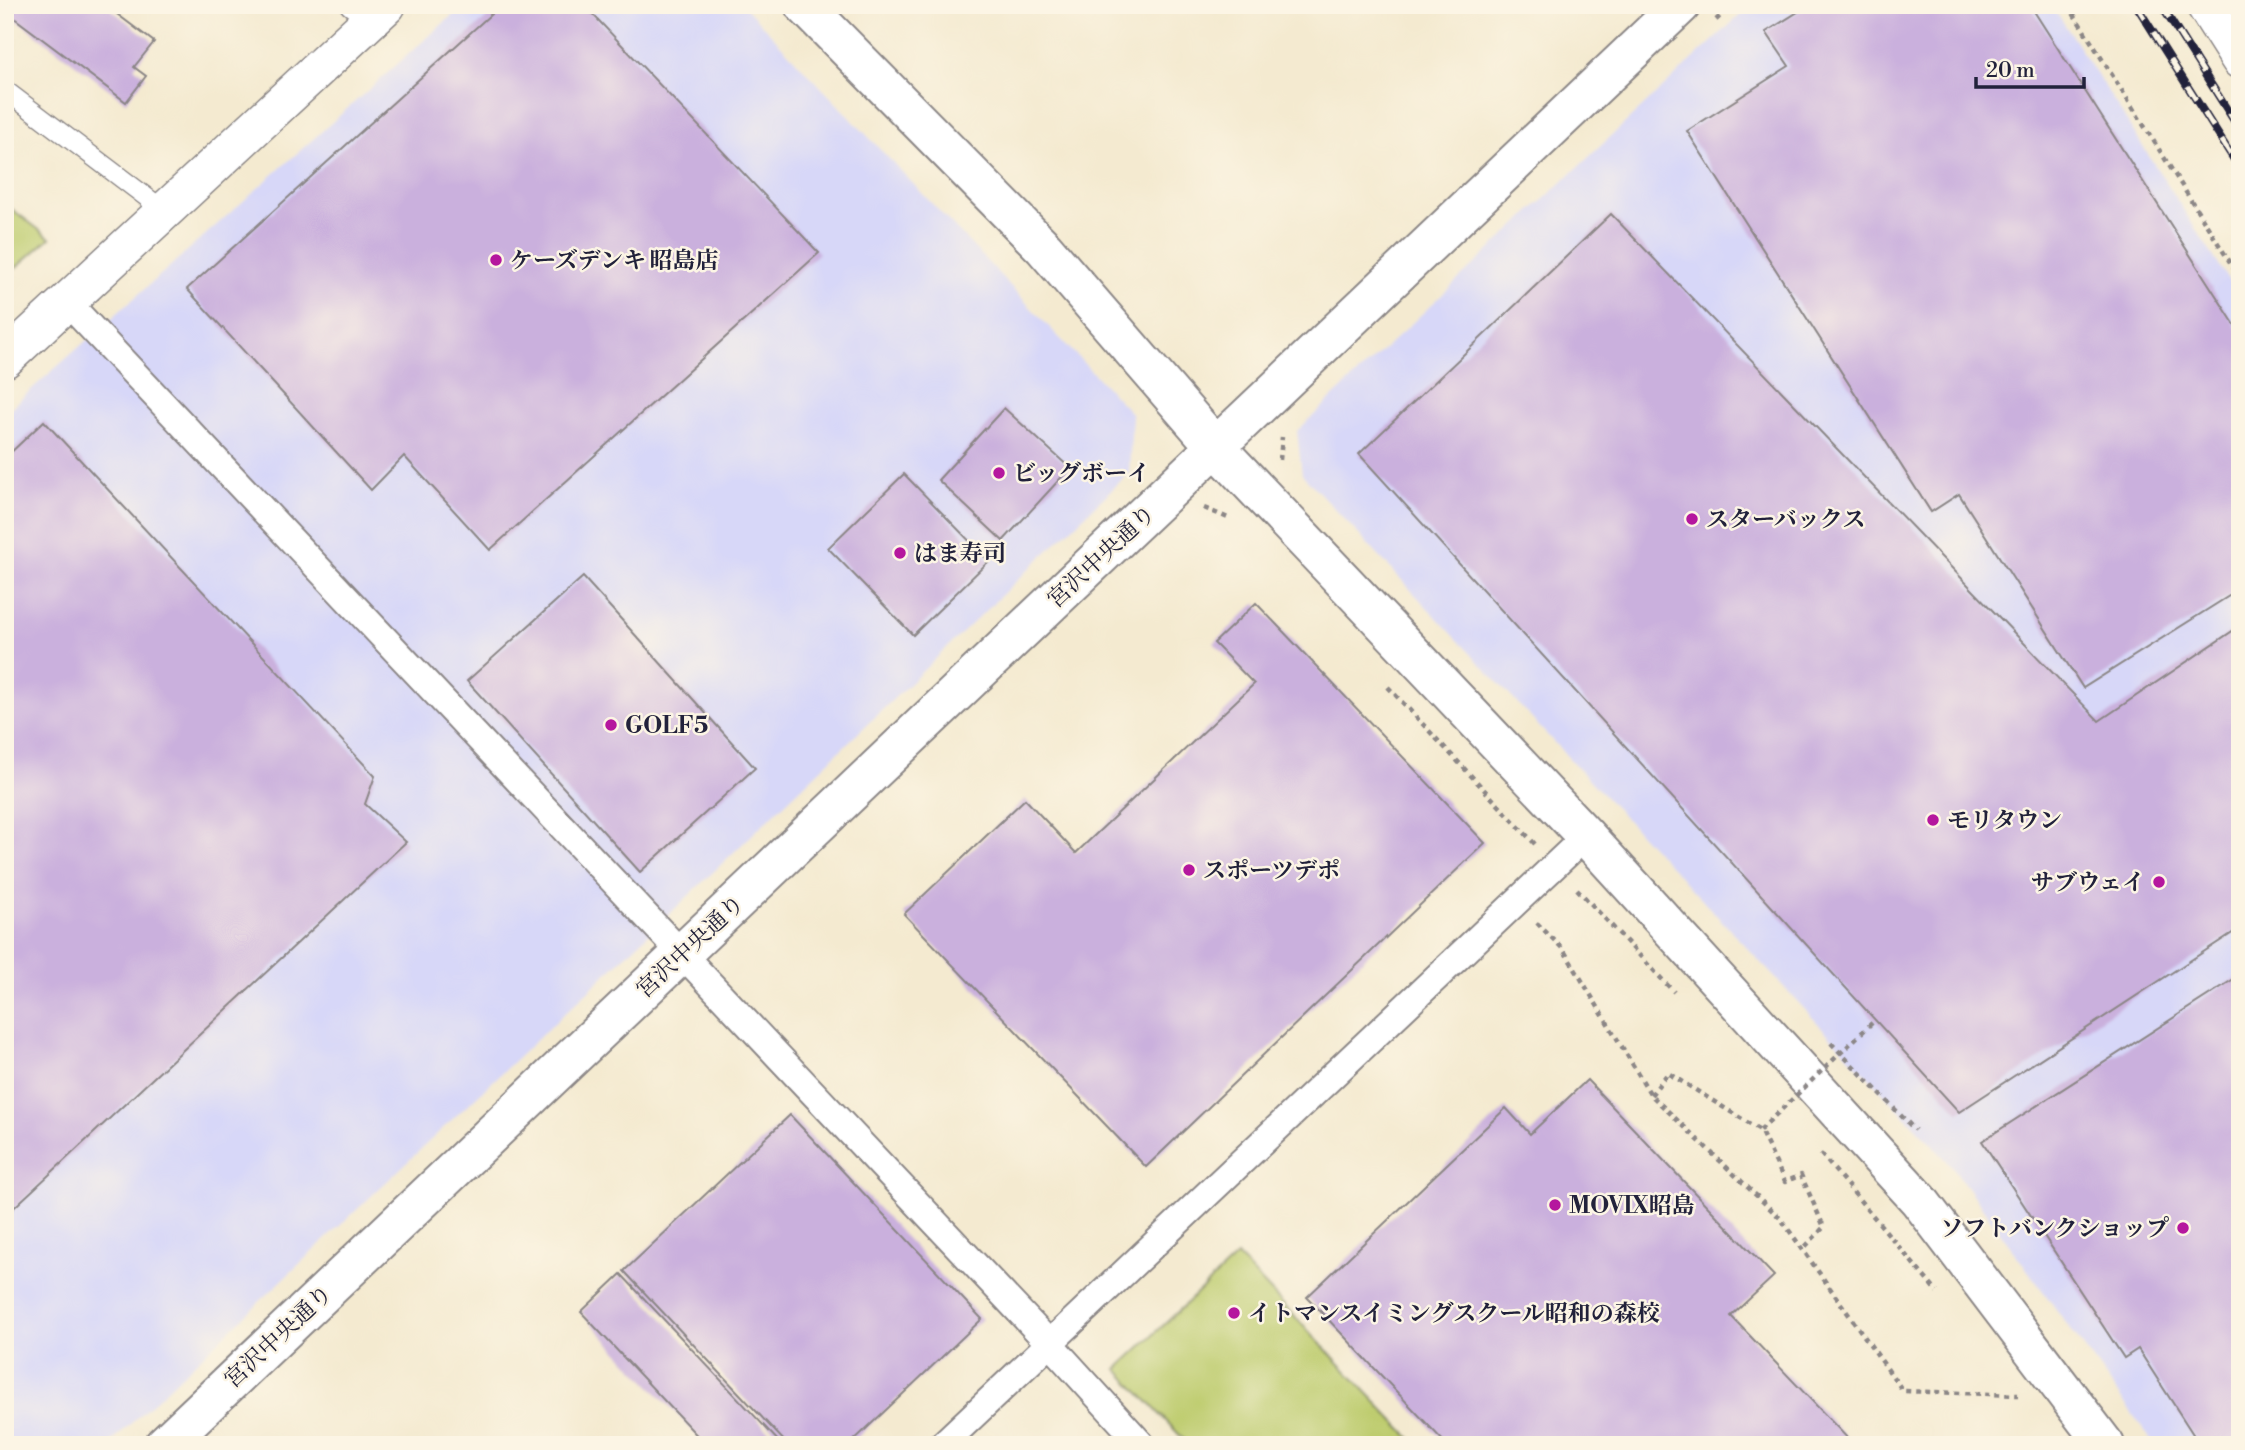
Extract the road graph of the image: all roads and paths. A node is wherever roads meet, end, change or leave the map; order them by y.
1 (804, 5) edge
2 (1732, 5) edge
3 (2068, 5) edge
4 (2204, 5) edge
5 (368, 10) edge
6 (1696, 15) edge
7 (2240, 60) edge
8 (5, 90) edge
9 (166, 212) junction
10 (2240, 278) edge
11 (67, 302) junction
12 (5, 359) edge
13 (1282, 432) dead end
14 (1216, 447) junction
15 (1280, 465) dead end
16 (1199, 506) dead end
17 (1229, 518) dead end
18 (1387, 687) dead end
19 (1586, 836) junction
20 (1555, 866) junction
21 (1516, 902) junction
22 (681, 954) junction
23 (1681, 1000) dead end
24 (1875, 1020) dead end
25 (1828, 1040) dead end
26 (1651, 1095) junction
27 (1774, 1100) dead end
28 (1783, 1110) dead end
29 (1760, 1130) junction
30 (1915, 1130) dead end
31 (1819, 1152) dead end
32 (1803, 1249) junction
33 (1945, 1301) dead end
34 (1049, 1343) junction
35 (2010, 1385) dead end
36 (2018, 1395) junction
37 (2025, 1405) dead end
38 (164, 1445) edge
39 (942, 1445) edge
40 (1142, 1445) edge
41 (2105, 1445) edge

1 - 14 street
2 - 6 path
3 - 10 path
4 - 7 street
5 - 9 street
6 - 14 street, 宮沢中央通り
8 - 9 lane
9 - 11 street
11 - 12 street
11 - 22 street
13 - 15 path
14 - 19 street
14 - 22 street, 宮沢中央通り
16 - 17 path
18 - 20 path
19 - 20 street
19 - 41 street
20 - 21 street
20 - 23 path
21 - 26 path
21 - 34 street
22 - 34 street
22 - 38 street, 宮沢中央通り
24 - 29 path, bridge
25 - 30 path
26 - 29 path
26 - 32 path
27 - 28 path
29 - 32 path
31 - 33 path
32 - 36 path
34 - 39 street
34 - 40 street
35 - 36 path
36 - 37 path

